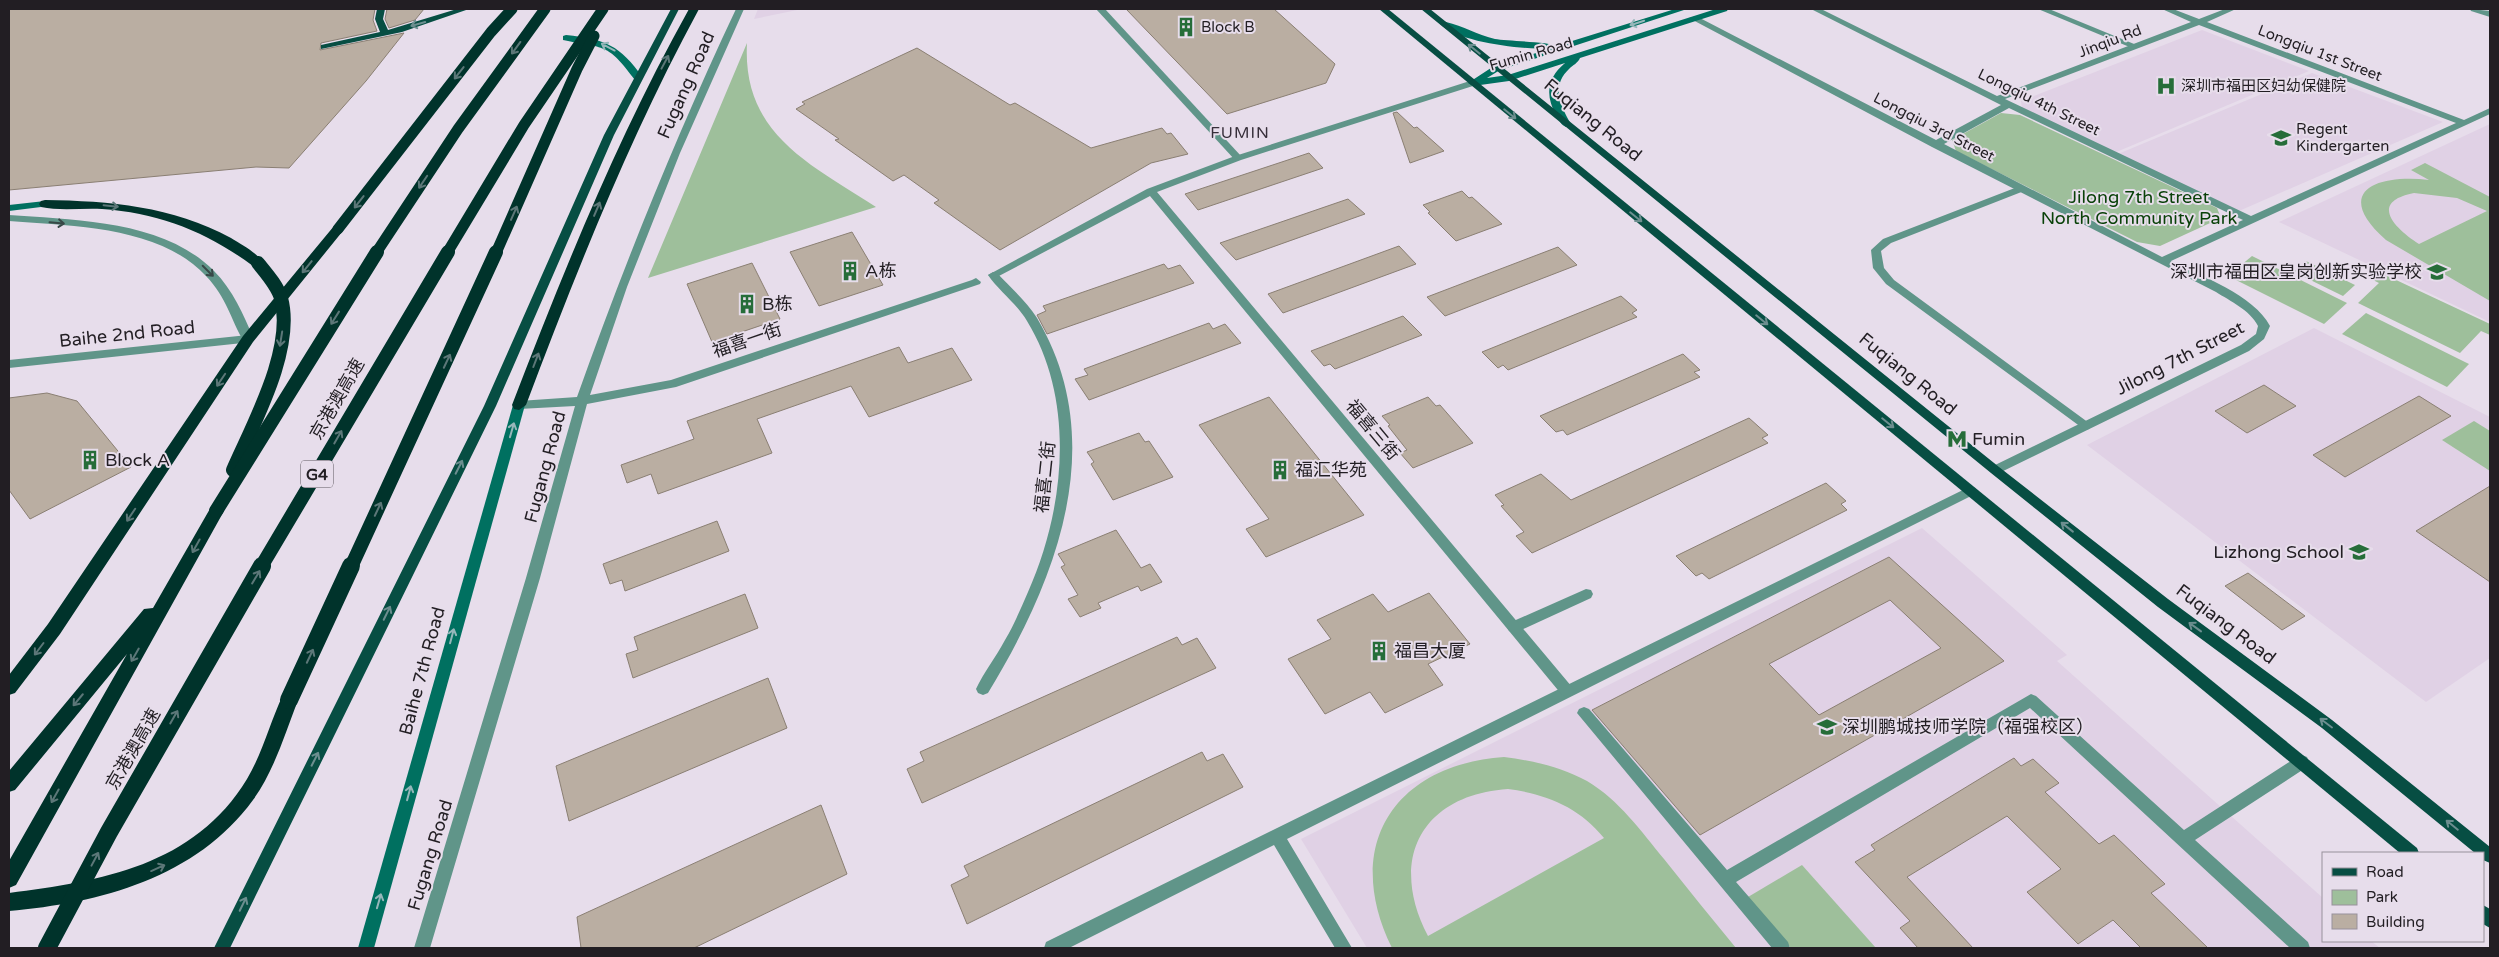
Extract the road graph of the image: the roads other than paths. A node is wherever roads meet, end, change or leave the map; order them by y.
1 (380, 9) edge
2 (465, 9) edge
3 (512, 9) edge
4 (545, 9) edge
5 (604, 9) edge
6 (675, 9) edge
7 (694, 9) edge
8 (740, 9) edge
9 (1100, 9) edge
10 (1383, 9) edge
11 (1425, 9) edge
12 (1683, 9) edge
13 (1724, 9) edge
14 (1814, 9) edge
15 (2042, 9) edge
16 (2166, 9) edge
17 (2232, 9) edge
18 (2474, 9) edge
19 (2490, 14) edge
20 (1693, 18) junction
21 (2199, 21) junction
22 (1444, 24) junction
23 (385, 33) junction
24 (566, 38) dead end
25 (1577, 42) junction
26 (2135, 46) junction
27 (324, 47) dead end
28 (1585, 53) junction
29 (1497, 68) junction
30 (638, 78) junction
31 (1509, 78) junction
32 (1473, 83) junction
33 (1997, 99) junction
34 (2008, 104) junction
35 (2490, 111) edge
36 (2464, 123) junction
37 (1566, 124) junction
38 (1935, 145) junction
39 (1238, 158) junction
40 (2020, 188) junction
41 (1151, 191) junction
42 (45, 204) joint
43 (9, 208) edge
44 (9, 218) edge
45 (2251, 220) junction
46 (2162, 261) junction
47 (976, 282) dead end
48 (248, 339) junction
49 (9, 364) edge
50 (582, 401) junction
51 (519, 405) junction
52 (2085, 426) junction
53 (1995, 470) junction
54 (1971, 491) junction
55 (216, 511) junction
56 (176, 582) junction
57 (1586, 594) dead end
58 (1514, 627) junction
59 (9, 688) edge
60 (983, 689) dead end
61 (1567, 692) junction
62 (1584, 713) dead end
63 (2302, 762) junction
64 (9, 784) edge
65 (1277, 836) junction
66 (2183, 840) junction
67 (2410, 852) edge
68 (2490, 856) edge
69 (9, 879) edge
70 (1725, 880) junction
71 (9, 902) edge
72 (47, 948) edge
73 (222, 948) edge
74 (366, 948) edge
75 (422, 948) edge
76 (1052, 948) edge
77 (1344, 948) edge
78 (1782, 948) edge
79 (2302, 948) edge

1 - 23 main road
2 -> 23 main road
3 -> 48 highway, bridge
4 -> 55 highway, bridge
71 -> 5 highway, bridge
72 -> 5 highway, 京港澳高速 / G4, bridge
6 - 30 main road
51 -> 7 highway
8 - 50 street, Fugang Road
9 - 39 street
10 - 32 main road
11 - 22 main road, Fuqiang Road
12 -> 25 main road, Fumin Road
13 - 20 main road, Fumin Road
14 - 33 street, Longqiu 4th Street
15 - 26 street
16 - 21 street, Longqiu 1st Street
17 - 21 street, Jinqiu Rd
18 - 19 street
20 - 28 main road, Fumin Road
20 - 38 street, Longqiu 3rd Street
21 - 26 street, Jinqiu Rd
21 - 36 street, Longqiu 1st Street
22 - 25 main road
29 -> 22 main road, Fuqiang Road
23 - 27 main road
30 -> 24 main road
25 - 29 main road, Fumin Road
26 - 33 street, Jinqiu Rd
28 - 31 main road, Fumin Road
28 - 37 main road
29 - 31 main road, Fuqiang Road
29 - 32 main road, Fumin Road
73 -> 30 main road
31 - 32 main road, Fumin Road
31 - 37 main road, Fuqiang Road
32 - 39 street
32 -> 54 main road
33 - 34 street, Longqiu 4th Street
34 - 38 street
34 - 45 street, Longqiu 4th Street
35 - 36 street
36 - 45 street
37 - 53 main road, Fuqiang Road
38 - 40 street, Longqiu 3rd Street
39 - 41 street
40 - 46 street, Longqiu 3rd Street
40 - 52 street
41 - 58 street, 福喜三街
41 - 60 street, 福喜二街
42 - 43 main road
42 -> 55 highway, bridge
44 -> 48 street
45 - 46 street
46 - 52 street, Jilong 7th Street
47 - 50 street, 福喜一街
48 - 49 street, Baihe 2nd Road
48 -> 59 highway
50 - 51 street, 福喜一街
50 - 75 street, Fugang Road
74 -> 51 main road, Baihe 7th Road
52 - 53 street, Jilong 7th Street
68 -> 53 main road, Fuqiang Road
54 - 61 street
54 - 63 main road
55 -> 56 highway
56 -> 64 highway
56 -> 69 highway
57 - 58 street
58 - 61 street, 福喜三街
61 - 65 street
62 - 70 street
63 - 66 street
63 - 67 main road
65 - 76 street
65 - 77 street
66 - 70 street
66 - 79 street
70 - 78 street

